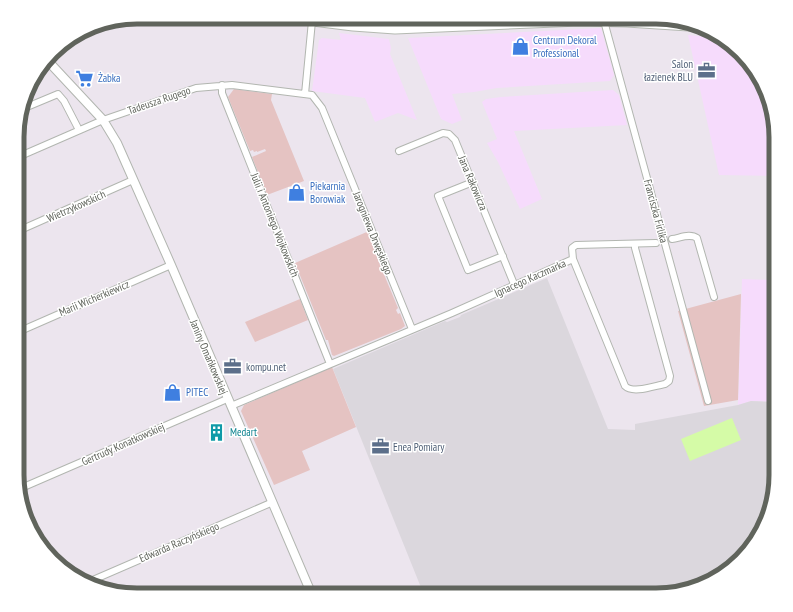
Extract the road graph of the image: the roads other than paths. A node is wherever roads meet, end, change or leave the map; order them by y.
1 (312, 24) edge
2 (350, 24) edge
3 (508, 24) edge
4 (605, 24) edge
5 (51, 64) edge
6 (222, 85) junction
7 (308, 94) junction
8 (28, 106) edge
9 (103, 120) junction
10 (79, 130) junction
11 (398, 151) dead end
12 (24, 154) edge
13 (133, 180) junction
14 (473, 182) junction
15 (24, 228) edge
16 (672, 239) dead end
17 (656, 243) dead end
18 (635, 244) junction
19 (504, 256) junction
20 (573, 259) junction
21 (171, 265) junction
22 (514, 284) junction
23 (714, 297) dead end
24 (24, 329) edge
25 (412, 330) junction
26 (330, 364) junction
27 (708, 401) dead end
28 (229, 402) junction
29 (25, 487) edge
30 (273, 502) junction
31 (95, 579) edge
32 (309, 588) edge

1 - 7 street
2 - 3 main road
4 - 27 street, Franciszka Firlika
5 - 9 street, Janiny Omańkowskiej
6 - 7 street, Tadeusza Rugego
6 - 9 street, Tadeusza Rugego
6 - 26 street, Julii i Antoniego Wojkowskich
7 - 25 street, Jarogniewa Drwęskiego
8 - 10 street
9 - 10 street
9 - 13 street, Janiny Omańkowskiej
10 - 12 street
11 - 14 street, Jana Rakowicza
13 - 15 street, Wietrzykowskich
13 - 21 street, Janiny Omańkowskiej
14 - 19 street, Jana Rakowicza
14 - 19 street
16 - 23 street, Franciszka Firlika
17 - 18 street, Franciszka Firlika
18 - 20 street, Franciszka Firlika
18 - 20 street, Ignacego Kaczmarka
19 - 22 street, Jana Rakowicza
20 - 22 street, Ignacego Kaczmarka
21 - 24 street, Marii Wicherkiewicz
21 - 28 street, Janiny Omańkowskiej
22 - 25 street, Ignacego Kaczmarka
25 - 26 street, Ignacego Kaczmarka
26 - 28 street, Ignacego Kaczmarka
28 - 29 street, Gertrudy Konatkowskiej
28 - 30 street, Janiny Omańkowskiej
30 - 31 street, Edwarda Raczyńskiego
30 - 32 street, Janiny Omańkowskiej

